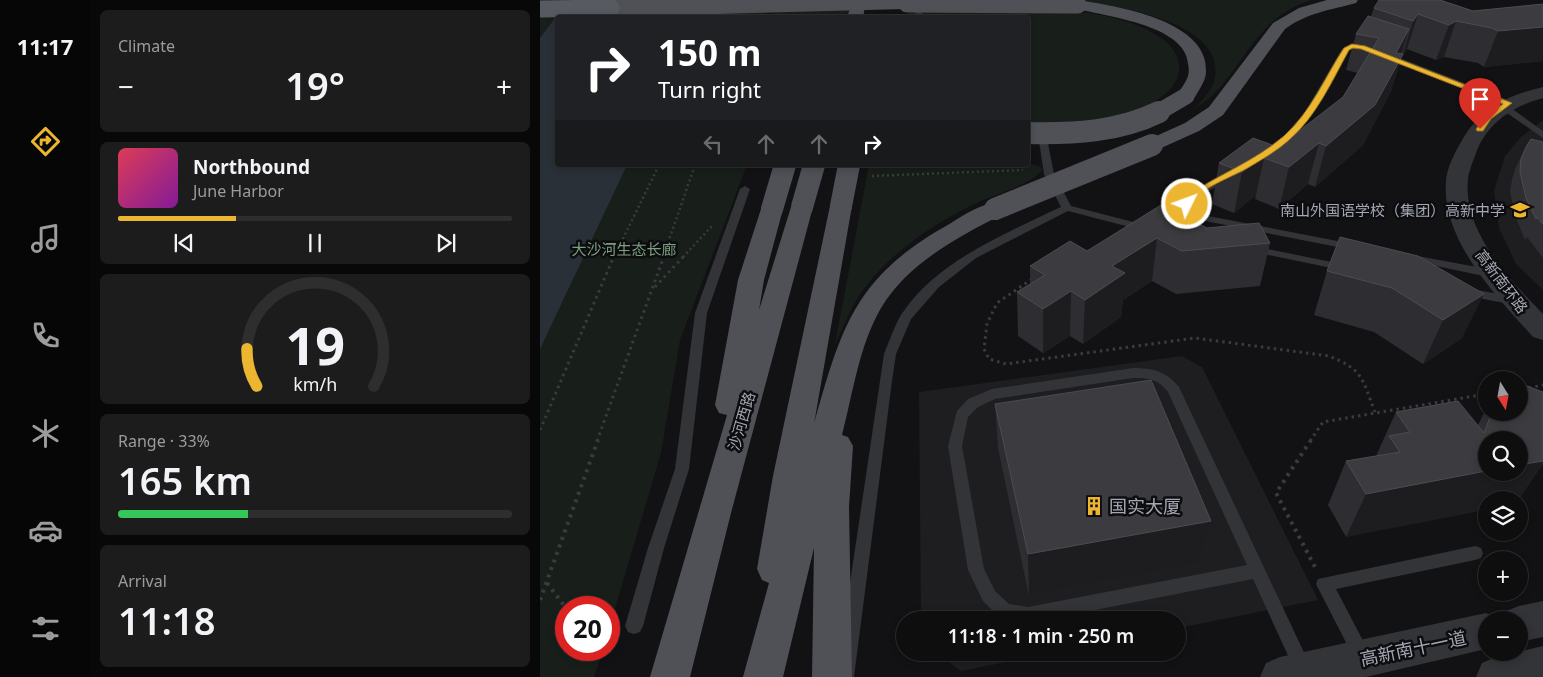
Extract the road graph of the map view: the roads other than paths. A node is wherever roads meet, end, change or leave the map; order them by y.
1 (859, 0) edge
2 (884, 0) edge
3 (890, 0) edge
4 (920, 0) edge
5 (924, 0) edge
6 (1351, 0) edge
7 (801, 3) junction
8 (611, 8) junction
9 (540, 10) edge
10 (747, 15) edge
11 (856, 15) edge
12 (881, 15) edge
13 (892, 15) edge
14 (918, 15) edge
15 (1357, 38) dead end
16 (1543, 92) edge
17 (1509, 103) junction
18 (1030, 125) edge
19 (1030, 134) edge
20 (1543, 135) edge
21 (1146, 141) junction
22 (1030, 152) edge
23 (1255, 159) edge
24 (785, 167) edge
25 (813, 167) edge
26 (1239, 169) edge
27 (857, 171) edge
28 (746, 189) dead end
29 (1067, 208) junction
30 (1157, 230) edge
31 (1244, 248) edge
32 (1366, 250) edge
33 (1406, 257) edge
34 (1360, 271) edge
35 (1494, 274) junction
36 (1457, 290) edge
37 (1515, 301) junction
38 (1543, 331) edge
39 (845, 367) junction
40 (714, 513) junction
41 (1475, 553) dead end
42 (1256, 571) junction
43 (1543, 619) edge
44 (1528, 622) edge
45 (634, 626) dead end
46 (1478, 633) edge
47 (1364, 658) junction
48 (1543, 666) edge
49 (1292, 674) edge
50 (670, 677) edge
51 (759, 677) edge
52 (763, 677) edge
53 (832, 677) edge
54 (844, 677) edge
55 (1496, 677) edge

1 - 11 main road
2 - 12 main road
3 - 13 main road
4 - 14 lane
5 - 7 main road, bridge
6 - 21 main road
7 - 8 main road, bridge
7 - 19 main road, bridge
8 - 9 highway, bridge
8 - 10 main road, bridge
15 - 17 lane
16 - 17 street, 高新南环路
17 - 20 lane
17 - 23 lane
17 - 35 street, 高新南环路
18 - 29 lane
21 - 22 main road
21 - 39 main road, bridge
24 - 40 main road, bridge
25 - 40 main road, 沙河西路, bridge
26 - 32 lane
27 - 51 main road, bridge
28 - 45 lane
29 - 30 lane
29 - 54 lane
31 - 34 lane
33 - 35 lane
35 - 37 street, 高新南环路
36 - 37 lane
37 - 38 street, 高新南环路
39 - 52 main road
39 - 53 main road
40 - 50 main road, 沙河西路
41 - 47 lane
42 - 42 lane
42 - 49 lane
43 - 44 street
46 - 47 street, 高新南十一道
47 - 49 street, 高新南十一道
48 - 55 street

